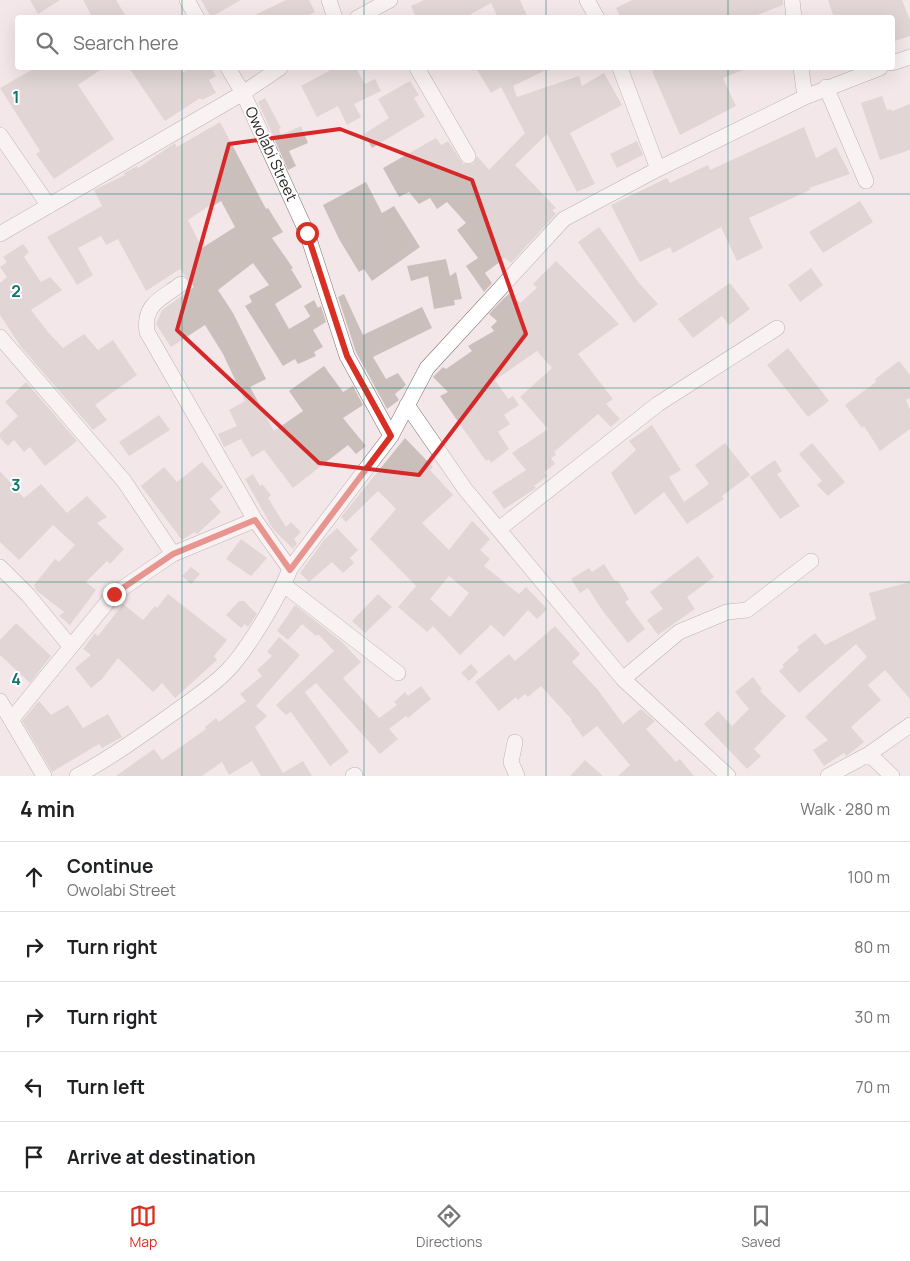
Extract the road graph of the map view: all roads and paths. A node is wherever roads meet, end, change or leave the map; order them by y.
1 (187, 0) edge
2 (329, 0) edge
3 (587, 0) edge
4 (792, 0) edge
5 (386, 8) edge
6 (195, 15) edge
7 (334, 15) edge
8 (366, 15) edge
9 (595, 15) edge
10 (794, 15) edge
11 (910, 57) edge
12 (895, 62) edge
13 (229, 70) edge
14 (277, 70) edge
15 (417, 70) edge
16 (621, 70) edge
17 (801, 70) edge
18 (874, 70) edge
19 (826, 87) junction
20 (243, 93) junction
21 (804, 97) junction
22 (0, 135) edge
23 (468, 156) dead end
24 (658, 169) junction
25 (866, 181) dead end
26 (49, 206) junction
27 (0, 234) edge
28 (181, 284) dead end
29 (777, 328) dead end
30 (0, 337) edge
31 (407, 405) junction
32 (391, 436) junction
33 (255, 520) junction
34 (498, 529) junction
35 (173, 554) junction
36 (811, 561) dead end
37 (0, 567) edge
38 (290, 570) junction
39 (284, 586) junction
40 (70, 646) junction
41 (398, 673) dead end
42 (623, 679) junction
43 (0, 701) edge
44 (11, 720) junction
45 (910, 726) edge
46 (516, 742) dead end
47 (869, 754) junction
48 (44, 776) edge
49 (77, 776) edge
50 (516, 776) edge
51 (728, 776) edge
52 (828, 776) edge
53 (892, 776) edge

1 - 6 street
2 - 7 street
3 - 9 street
4 - 10 street
5 - 8 street
11 - 12 street
13 - 20 street, Owolabi Street
14 - 20 street
15 - 23 street
16 - 24 street
17 - 21 street
18 - 19 street
19 - 21 street
19 - 25 street
20 - 26 street
20 - 32 street, Owolabi Street
21 - 24 street
22 - 26 street
24 - 31 street
26 - 27 street
28 - 33 street
29 - 34 street
30 - 35 street
31 - 32 street
31 - 34 street
32 - 38 street
33 - 35 street
33 - 38 street
34 - 42 street
35 - 40 street
36 - 42 street
37 - 40 street
38 - 39 street
39 - 41 street
39 - 49 street
40 - 44 street
42 - 51 street
43 - 44 street
44 - 48 street
45 - 47 street
46 - 50 street
47 - 52 street
47 - 53 street

